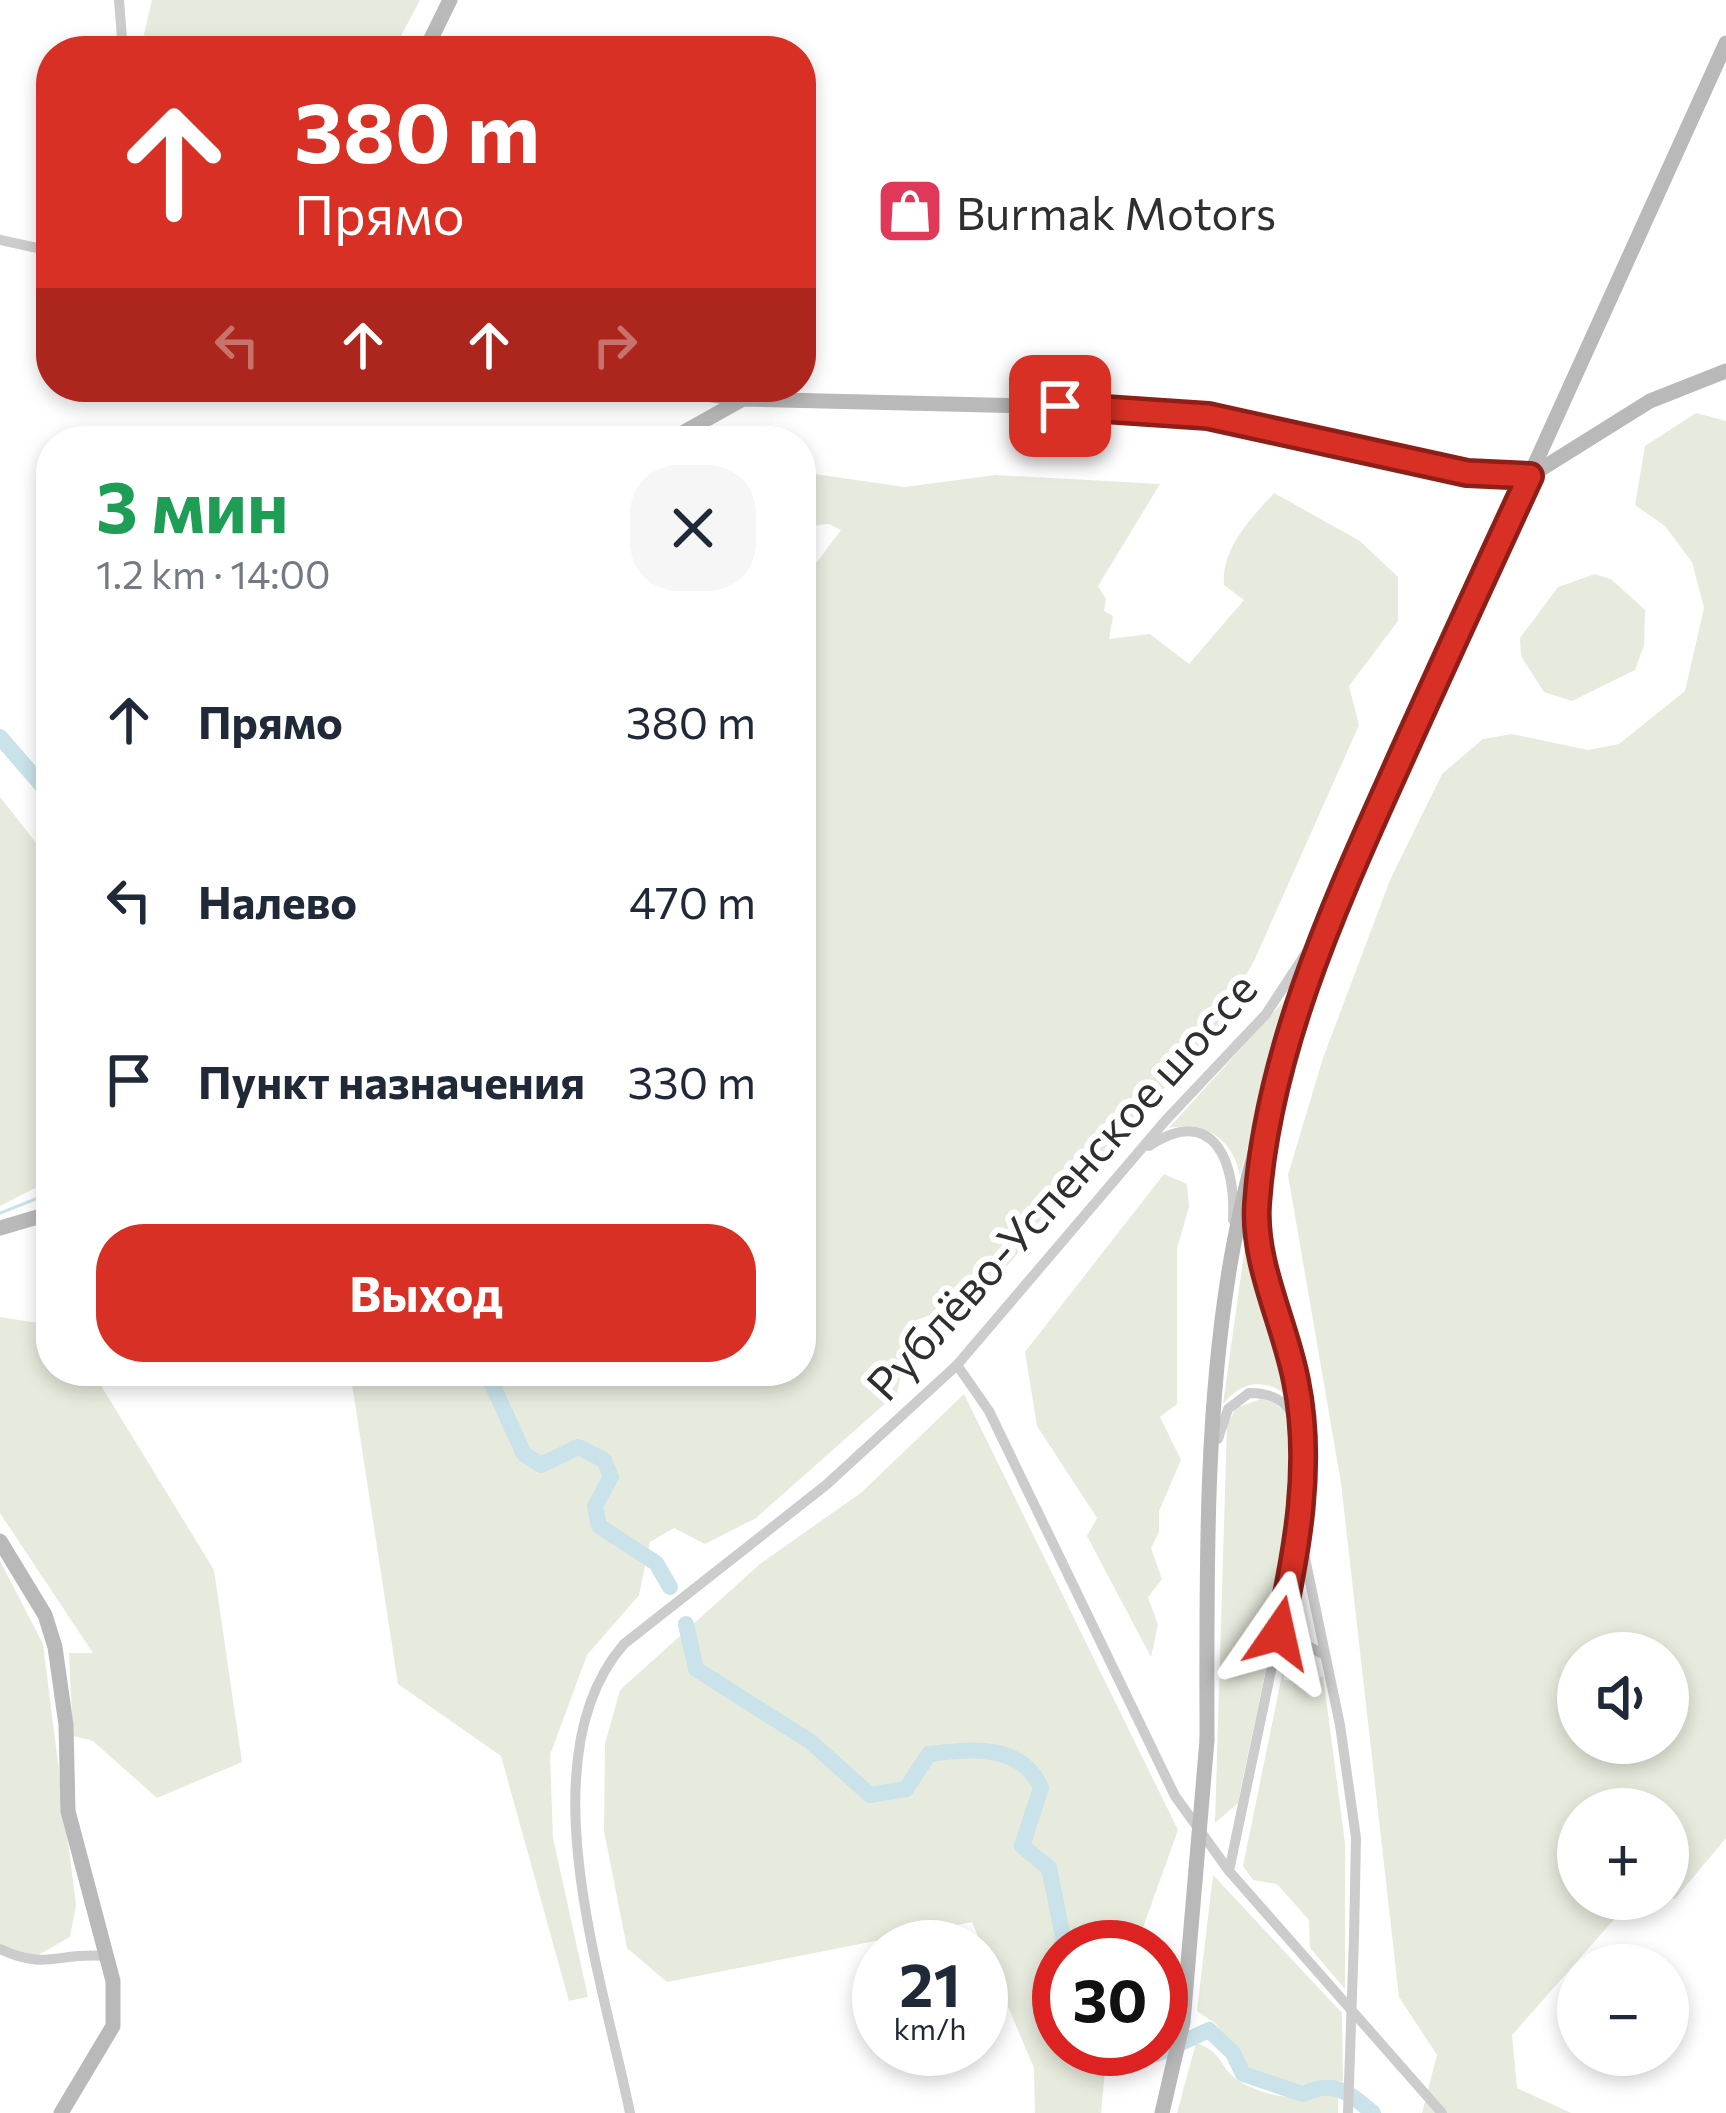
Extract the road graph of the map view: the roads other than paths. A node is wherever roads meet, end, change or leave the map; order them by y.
1 (118, 0) edge
2 (450, 0) edge
3 (122, 36) edge
4 (432, 36) edge
5 (1726, 43) edge
6 (0, 240) edge
7 (36, 248) edge
8 (1726, 371) edge
9 (816, 401) edge
10 (738, 402) edge
11 (695, 426) edge
12 (1530, 476) junction
13 (1339, 896) junction
14 (1274, 1096) junction
15 (1142, 1151) junction
16 (36, 1218) edge
17 (0, 1228) edge
18 (1231, 1258) junction
19 (957, 1365) junction
20 (1303, 1486) junction
21 (1208, 1505) junction
22 (1298, 1525) junction
23 (0, 1541) edge
24 (1328, 1662) junction
25 (1272, 1667) junction
26 (1229, 1871) junction
27 (0, 1948) edge
28 (105, 1956) junction
29 (61, 2113) edge
30 (630, 2113) edge
31 (1162, 2113) edge
32 (1348, 2113) edge
33 (1442, 2113) edge

1 - 3 street
2 - 4 main road
5 - 12 main road, Рублёво-Успенское шоссе
6 - 7 street
8 - 12 main road
9 - 12 main road
10 - 11 main road
12 - 13 main road, Рублёво-Успенское шоссе
13 - 14 main road, Рублёво-Успенское шоссе
13 - 15 street, Рублёво-Успенское шоссе
14 - 18 main road, Рублёво-Успенское шоссе
14 - 20 street
15 - 18 street
15 - 19 street, Рублёво-Успенское шоссе
16 - 17 main road
18 - 21 main road, Рублёво-Успенское шоссе
19 - 26 street
19 - 30 street, Рублёво-Успенское шоссе
20 - 21 street
20 - 22 street
21 - 31 main road, Рублёво-Успенское шоссе, bridge
22 - 24 street
22 - 25 street
23 - 28 main road
24 - 25 street
24 - 32 street, bridge
25 - 26 street
26 - 33 street
27 - 28 street
28 - 29 main road

